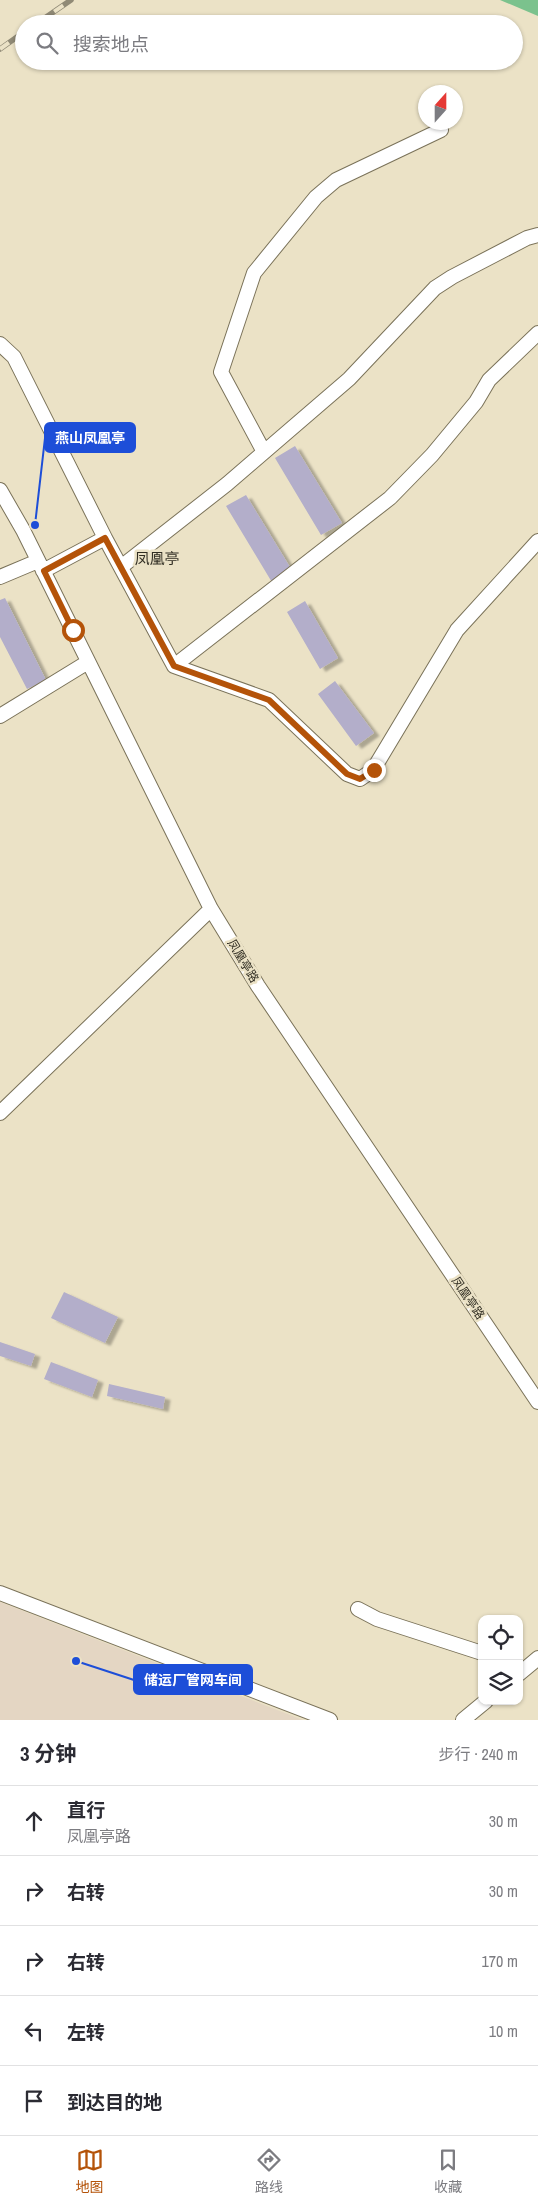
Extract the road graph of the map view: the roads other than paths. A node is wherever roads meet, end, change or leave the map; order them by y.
1 (441, 130) dead end
2 (538, 235) edge
3 (538, 332) edge
4 (0, 344) edge
5 (264, 452) junction
6 (0, 490) edge
7 (105, 538) junction
8 (538, 541) edge
9 (41, 566) junction
10 (121, 567) junction
11 (0, 577) edge
12 (88, 662) junction
13 (174, 666) junction
14 (0, 716) edge
15 (211, 909) junction
16 (0, 1113) edge
17 (538, 1402) edge
18 (0, 1593) edge
19 (358, 1609) dead end
20 (478, 1652) edge
21 (538, 1658) edge
22 (523, 1668) edge
23 (481, 1705) edge
24 (330, 1720) edge
25 (463, 1720) edge

1 - 5 street
2 - 5 street
3 - 13 street
4 - 7 street
5 - 10 street
6 - 9 street, 凤凰亭路
7 - 9 street
7 - 10 street
8 - 13 street
9 - 11 street
9 - 12 street, 凤凰亭路
10 - 13 street
12 - 14 street
12 - 15 street, 凤凰亭路
15 - 16 street
15 - 17 street, 凤凰亭路
18 - 24 street
19 - 20 street
21 - 22 street
23 - 25 street

